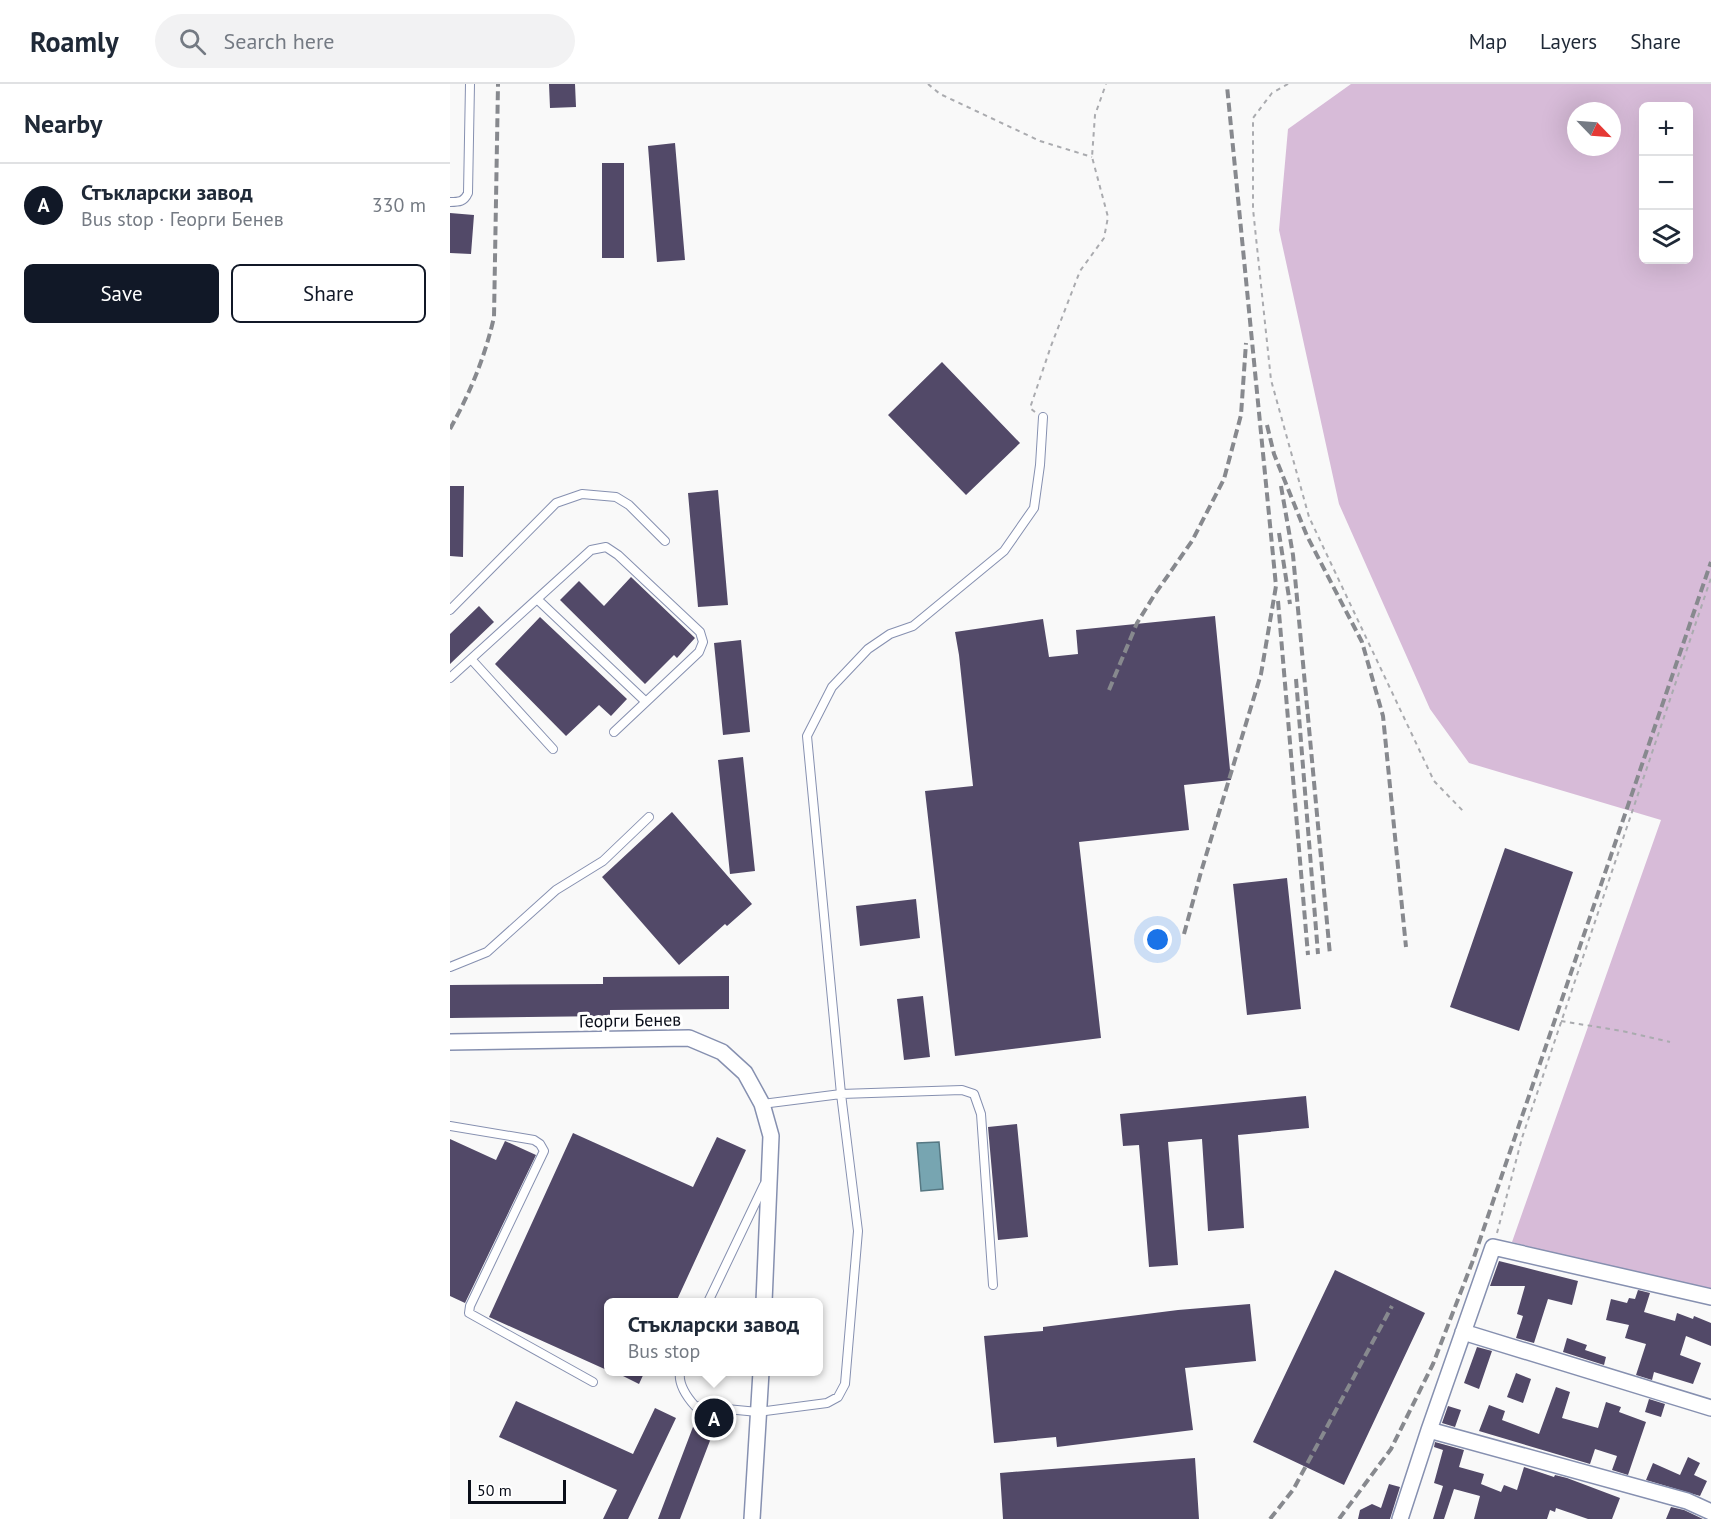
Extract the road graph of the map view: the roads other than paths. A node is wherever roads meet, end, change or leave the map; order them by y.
1 (470, 84) edge
2 (450, 202) edge
3 (1043, 417) road end
4 (665, 541) dead end
5 (537, 599) junction
6 (450, 610) edge
7 (471, 659) junction
8 (450, 678) edge
9 (646, 702) junction
10 (614, 732) dead end
11 (553, 749) dead end
12 (649, 817) dead end
13 (450, 967) edge
14 (450, 1042) edge
15 (841, 1094) junction
16 (762, 1104) junction
17 (450, 1126) edge
18 (769, 1176) junction
19 (993, 1285) dead end
20 (1711, 1297) edge
21 (710, 1298) edge
22 (764, 1298) edge
23 (1463, 1332) junction
24 (679, 1376) edge
25 (761, 1376) edge
26 (593, 1382) dead end
27 (1711, 1408) edge
28 (758, 1412) junction
29 (1429, 1430) junction
30 (1711, 1512) edge
31 (752, 1519) edge
32 (1400, 1519) edge

1 - 2 lane
3 - 15 lane
4 - 6 lane
5 - 7 lane
5 - 9 lane
5 - 9 lane
7 - 8 lane
7 - 11 lane
9 - 10 lane
12 - 13 lane
14 - 16 street, Георги Бенев
15 - 16 lane
15 - 19 lane
15 - 28 lane
16 - 18 street, Георги Бенев
17 - 26 lane
18 - 21 lane
18 - 22 street, Георги Бенев
20 - 23 street
23 - 27 street
23 - 29 street
24 - 28 lane
25 - 28 street
28 - 31 street
29 - 30 street
29 - 32 street

